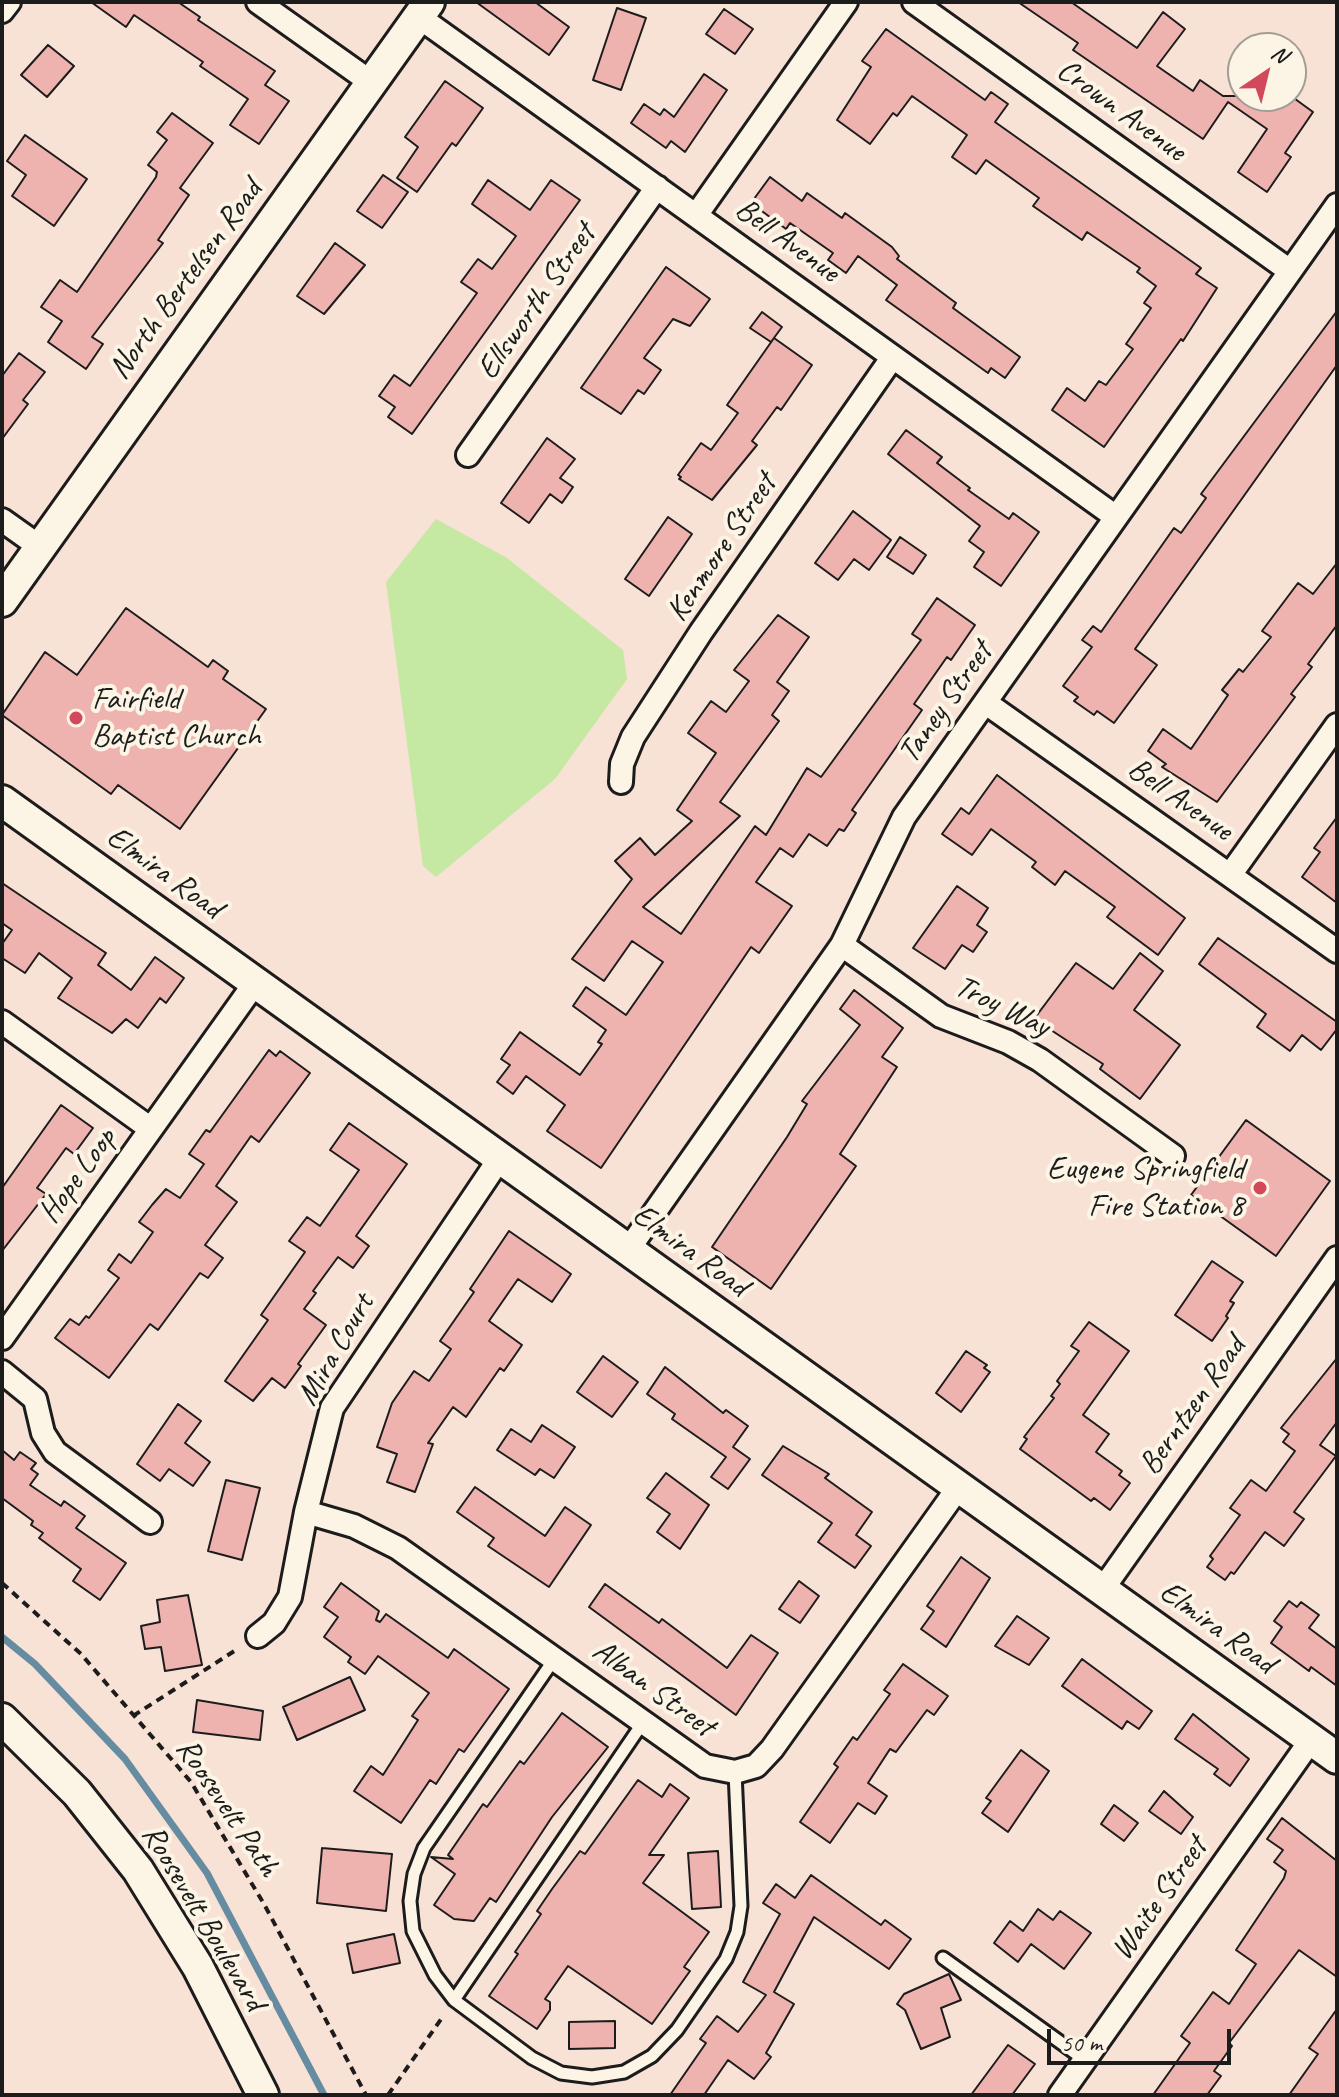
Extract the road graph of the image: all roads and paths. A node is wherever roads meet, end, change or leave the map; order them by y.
1 (9, 2) edge
2 (258, 2) edge
3 (846, 2) edge
4 (914, 2) edge
5 (424, 9) edge
6 (2, 11) edge
7 (372, 83) junction
8 (657, 187) junction
9 (1337, 205) edge
10 (697, 214) junction
11 (1290, 271) junction
12 (892, 358) junction
13 (468, 455) dead end
14 (1116, 517) junction
15 (2, 520) edge
16 (40, 547) junction
17 (2, 601) edge
18 (986, 703) junction
19 (1337, 725) edge
20 (621, 782) dead end
21 (2, 801) edge
22 (1230, 875) junction
23 (842, 945) junction
24 (1337, 951) edge
25 (255, 983) junction
26 (2, 1022) edge
27 (151, 1129) junction
28 (1173, 1156) dead end
29 (500, 1158) junction
30 (628, 1250) junction
31 (1337, 1258) edge
32 (2, 1338) edge
33 (2, 1372) edge
34 (958, 1488) junction
35 (306, 1512) junction
36 (150, 1522) dead end
37 (2, 1583) edge
38 (1102, 1590) junction
39 (258, 1636) joint
40 (555, 1658) junction
41 (133, 1716) junction
42 (2, 1719) edge
43 (644, 1721) junction
44 (1311, 1740) junction
45 (1337, 1758) edge
46 (735, 1772) junction
47 (943, 1958) dead end
48 (454, 2000) junction
49 (1085, 2060) junction
50 (263, 2095) edge
51 (366, 2095) edge
52 (388, 2095) edge
53 (1060, 2095) edge

1 - 6 street
2 - 7 street
3 - 10 street
4 - 11 street, Crown Avenue
5 - 7 street, North Bertelsen Road
5 - 8 street, Bell Avenue
7 - 16 street, North Bertelsen Road
8 - 10 street, Bell Avenue
8 - 13 street, Ellsworth Street
9 - 11 street, Taney Street
10 - 12 street, Bell Avenue
11 - 14 street, Taney Street
12 - 14 street, Bell Avenue
12 - 20 street, Kenmore Street
14 - 18 street, Taney Street
15 - 16 street
16 - 17 street, North Bertelsen Road
18 - 22 street, Bell Avenue
18 - 23 street, Taney Street
19 - 22 street
21 - 25 street, Elmira Road
22 - 24 street, Bell Avenue
23 - 28 street, Troy Way
23 - 30 street, Taney Street
25 - 27 street, Hope Loop
25 - 29 street, Elmira Road
26 - 27 street, Hope Loop
27 - 32 street, Hope Loop
29 - 30 street, Elmira Road
29 - 35 street, Mira Court
30 - 34 street, Elmira Road
31 - 38 street, Berntzen Road
33 - 36 street
34 - 38 street, Elmira Road
34 - 46 street, Alban Street
35 - 39 street, Mira Court
35 - 40 street, Alban Street
37 - 41 path, Roosevelt Path
38 - 44 street, Elmira Road
39 - 41 path
40 - 43 street, Alban Street
40 - 48 lane
41 - 51 path, Roosevelt Path
42 - 50 street, Roosevelt Boulevard
43 - 46 street, Alban Street
43 - 48 lane
44 - 45 street, Elmira Road
44 - 49 street, Waite Street
46 - 48 lane
47 - 49 lane
48 - 52 path
49 - 53 street, Waite Street

